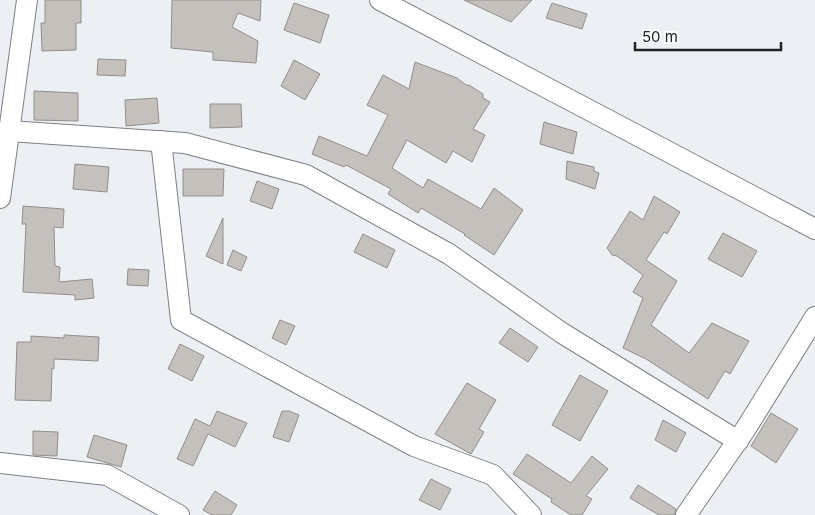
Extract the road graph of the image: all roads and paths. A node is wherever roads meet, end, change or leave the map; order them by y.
1 (27, 0) edge
2 (380, 0) edge
3 (9, 131) junction
4 (161, 141) junction
5 (0, 198) edge
6 (815, 229) edge
7 (815, 317) edge
8 (738, 441) junction
9 (0, 463) edge
10 (179, 515) edge
11 (532, 515) edge
12 (686, 515) edge

1 - 3 street
2 - 6 street
3 - 4 street
3 - 5 street
4 - 8 street
4 - 11 street
7 - 8 street
8 - 12 street
9 - 10 street

